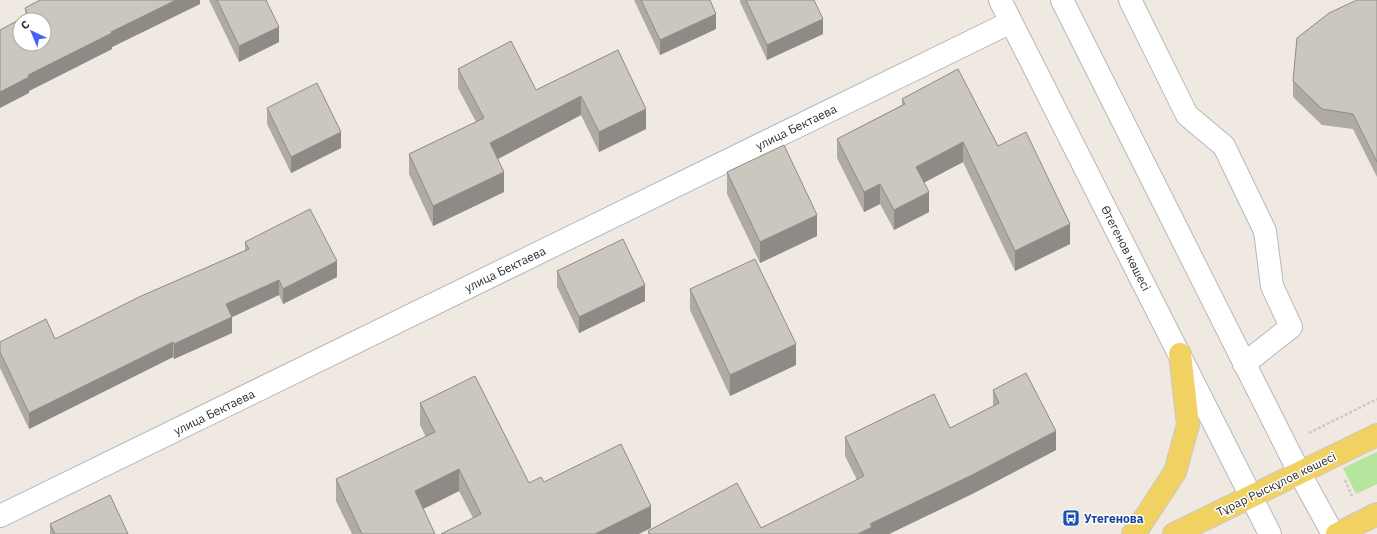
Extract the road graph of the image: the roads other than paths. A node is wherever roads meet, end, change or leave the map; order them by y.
1 (1000, 0) edge
2 (1130, 0) edge
3 (1066, 2) edge
4 (1011, 22) junction
5 (1180, 354) junction
6 (1244, 364) junction
7 (1377, 434) edge
8 (1299, 472) junction
9 (1252, 496) junction
10 (1377, 514) edge
11 (0, 516) edge
12 (1133, 534) edge
13 (1174, 534) edge
14 (1270, 534) edge
15 (1333, 534) edge
16 (1337, 534) edge

1 - 4 street, Өтегенов көшесі
2 - 6 street
3 - 6 street
4 - 5 street, Өтегенов көшесі
4 - 11 street, улица Бектаева
5 - 9 street, Өтегенов көшесі
5 - 12 main road
6 - 8 street
7 - 8 main road, Тұрар Рыскұлов көшесі
8 - 9 main road, Тұрар Рыскұлов көшесі
8 - 15 street
9 - 13 main road, Тұрар Рыскұлов көшесі
9 - 14 street, Өтегенов көшесі
10 - 16 main road

